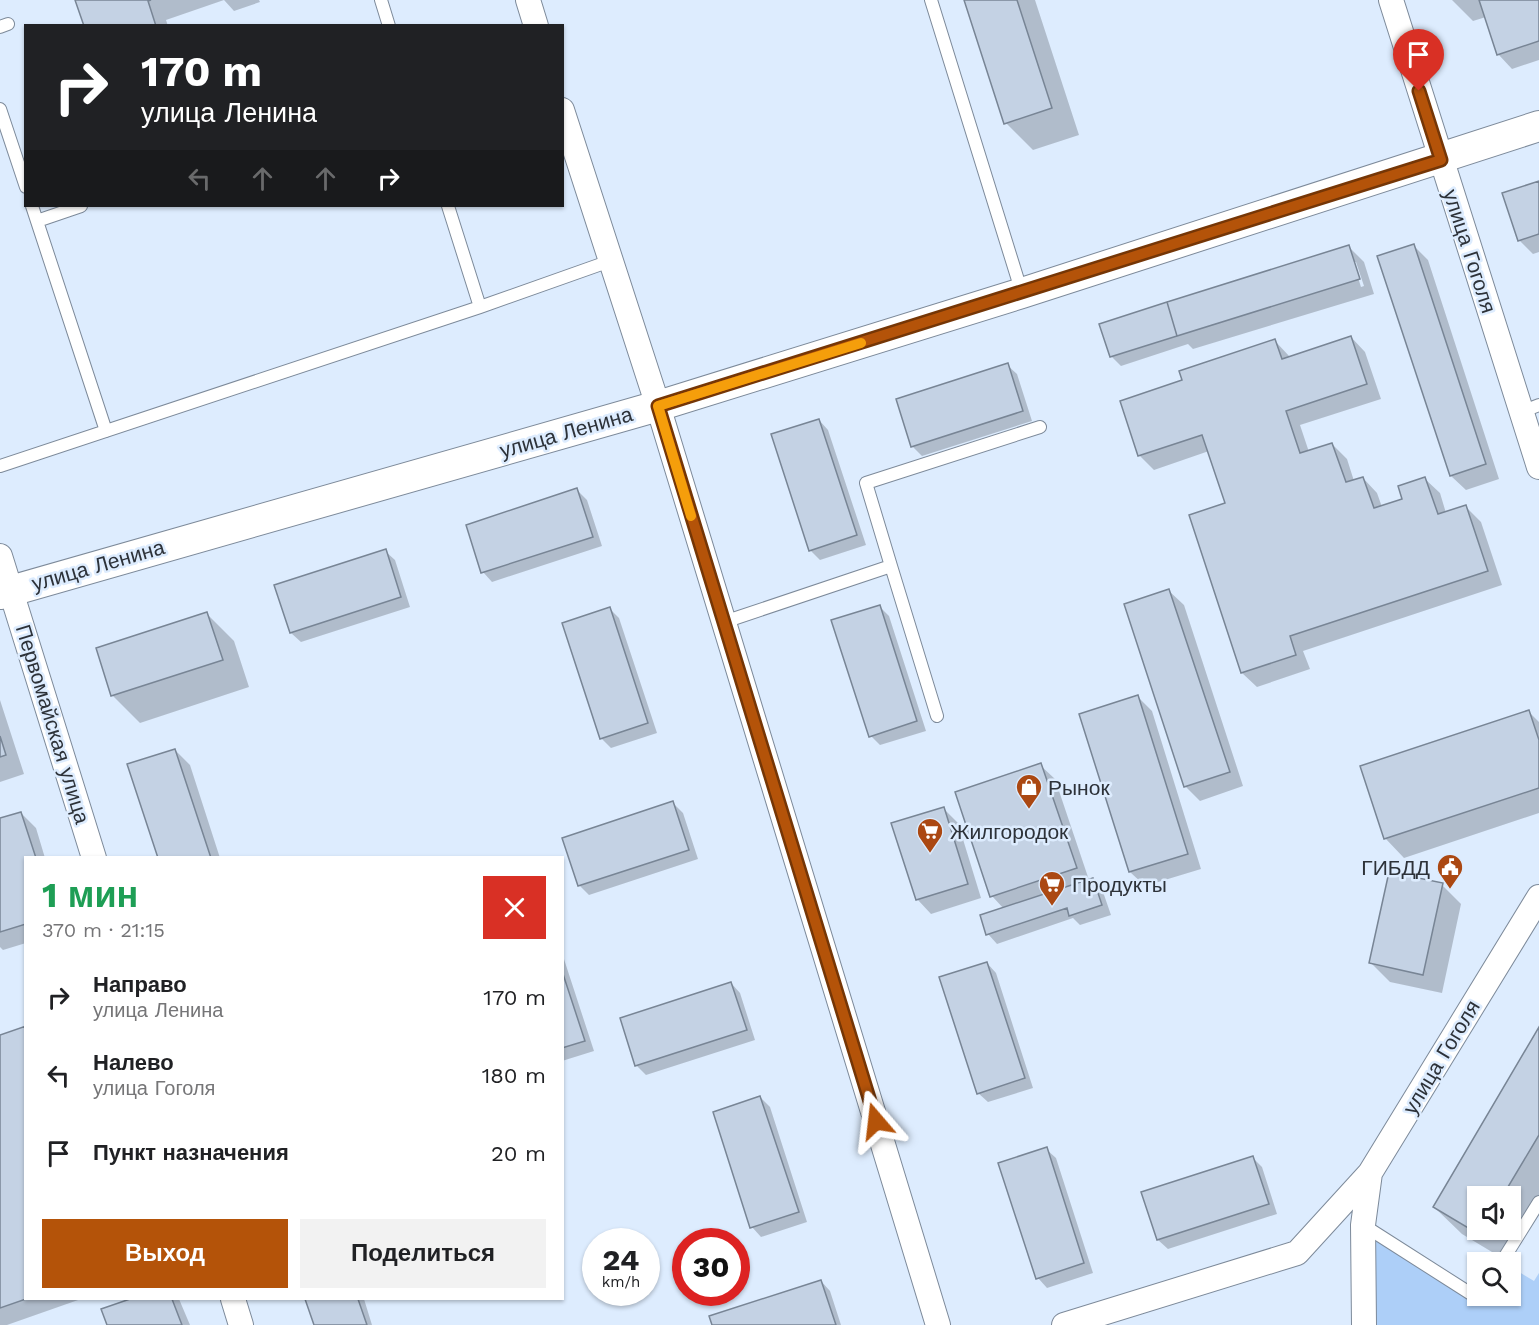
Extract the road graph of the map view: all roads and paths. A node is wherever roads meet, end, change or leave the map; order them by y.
1 (381, 0) edge
2 (528, 0) edge
3 (931, 0) edge
4 (1390, 0) edge
5 (388, 24) edge
6 (535, 24) edge
7 (0, 109) edge
8 (564, 116) edge
9 (1539, 126) edge
10 (1441, 160) junction
11 (24, 181) edge
12 (32, 207) edge
13 (78, 207) edge
14 (448, 207) edge
15 (37, 221) junction
16 (610, 261) junction
17 (1022, 293) junction
18 (480, 307) junction
19 (658, 406) junction
20 (1530, 409) edge
21 (1040, 427) dead end
22 (106, 431) junction
23 (0, 466) edge
24 (1539, 467) edge
25 (0, 556) edge
26 (891, 566) junction
27 (5, 592) edge
28 (724, 622) junction
29 (936, 716) dead end
30 (93, 856) edge
31 (1539, 897) edge
32 (1370, 1173) junction
33 (1539, 1202) edge
34 (1363, 1224) junction
35 (1508, 1252) edge
36 (1467, 1291) edge
37 (233, 1300) edge
38 (241, 1325) edge
39 (938, 1325) edge
40 (1064, 1325) edge
41 (1364, 1325) edge

1 - 5 lane
2 - 6 street
3 - 17 lane
4 - 10 street, улица Гоголя
7 - 11 lane
8 - 16 street
9 - 10 street, улица Ленина
10 - 17 street, улица Ленина
10 - 20 street, улица Гоголя
12 - 15 lane
13 - 15 lane
14 - 18 lane
15 - 22 lane
16 - 18 lane
16 - 19 street
17 - 19 street, улица Ленина
18 - 22 lane
19 - 27 street, улица Ленина
19 - 28 street
20 - 24 street, улица Гоголя
21 - 26 lane
22 - 23 lane
25 - 27 street, Первомайская улица
26 - 28 lane
26 - 29 lane
27 - 30 street, Первомайская улица
28 - 39 street
31 - 32 street, улица Гоголя
32 - 34 street, улица Гоголя
32 - 40 street
33 - 35 lane
34 - 36 lane
34 - 41 street, улица Гоголя
37 - 38 street

